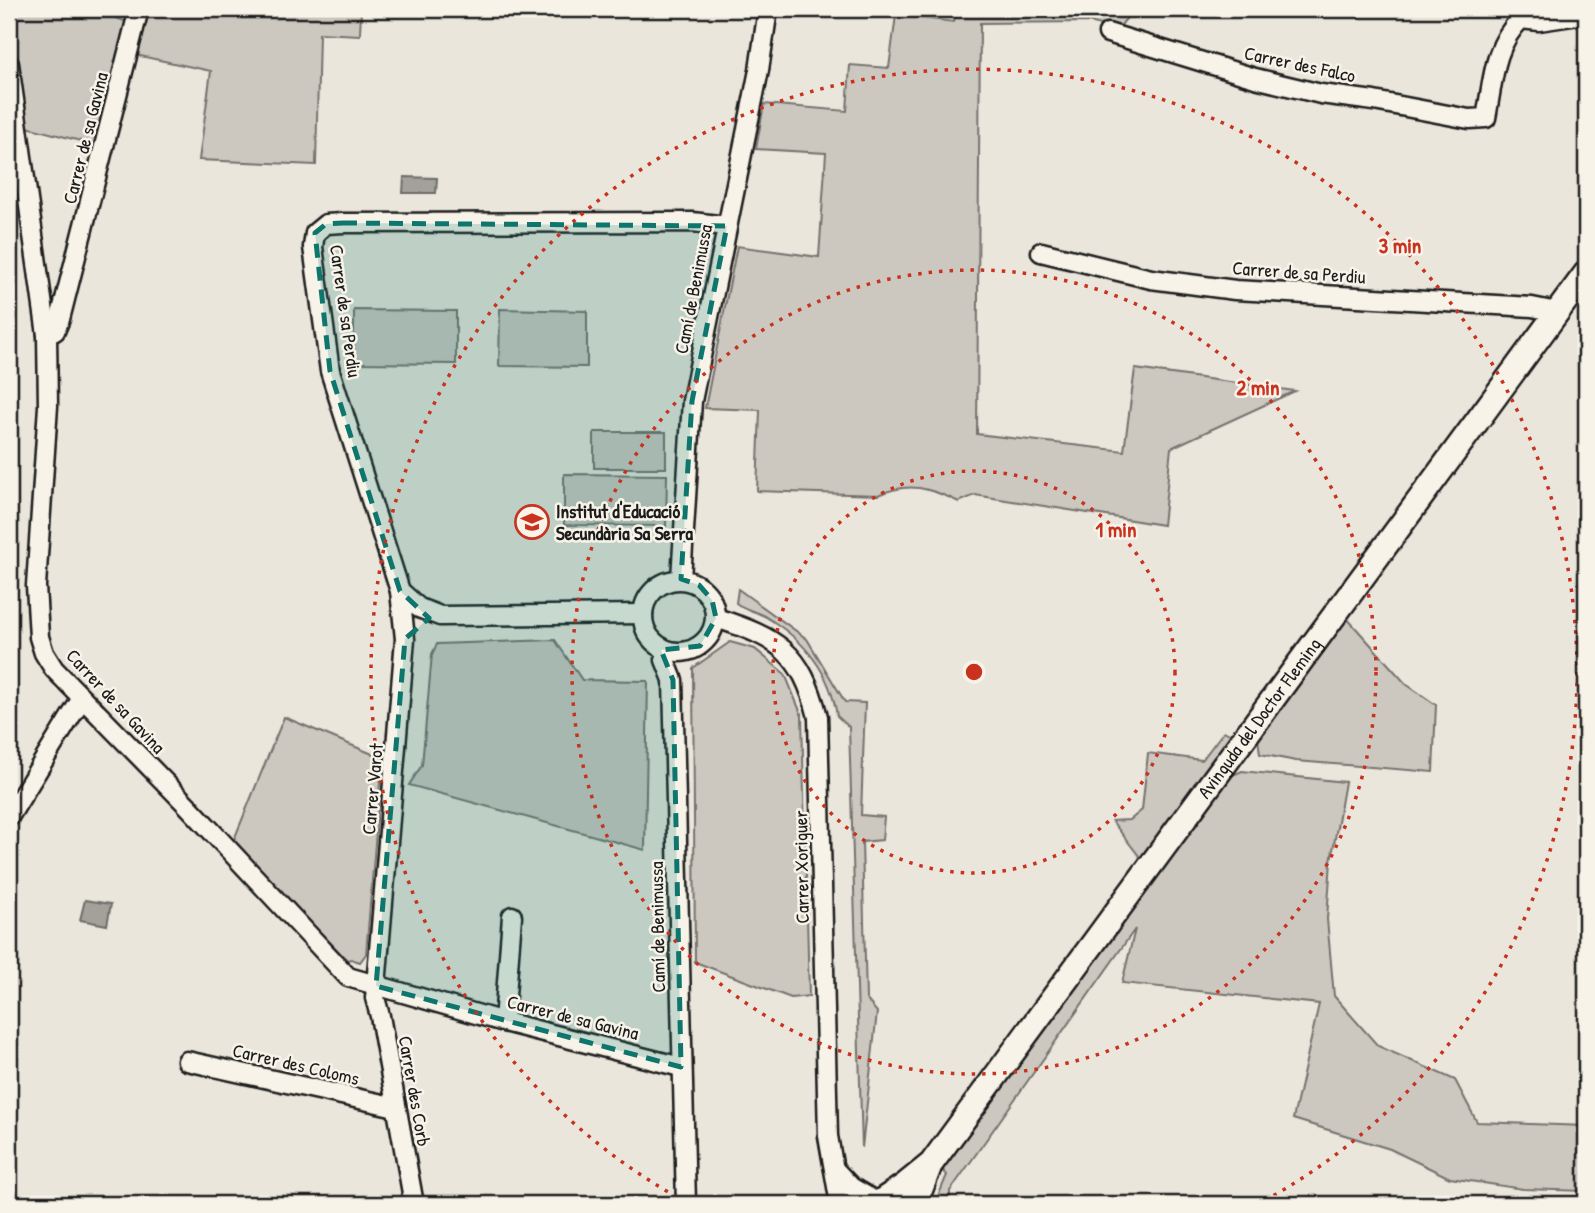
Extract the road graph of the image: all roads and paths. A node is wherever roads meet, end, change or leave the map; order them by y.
1 (139, 9) edge
2 (768, 9) edge
3 (1586, 14) edge
4 (1108, 33) dead end
5 (9, 64) edge
6 (727, 226) junction
7 (1041, 252) dead end
8 (1586, 273) edge
9 (1557, 312) junction
10 (47, 335) junction
11 (681, 579) junction
12 (400, 591) junction
13 (643, 614) junction
14 (440, 616) junction
15 (716, 618) junction
16 (405, 639) junction
17 (669, 651) junction
18 (82, 698) junction
19 (9, 817) edge
20 (512, 916) dead end
21 (376, 986) junction
22 (504, 1022) junction
23 (187, 1061) dead end
24 (681, 1066) junction
25 (396, 1107) junction
26 (931, 1164) junction
27 (834, 1169) junction
28 (878, 1202) edge
29 (414, 1204) edge
30 (686, 1204) edge
31 (840, 1204) edge
32 (915, 1204) edge

1 - 10 street, Carrer de sa Gavina
2 - 6 street, Camí de Benimussa
3 - 4 street, Carrer des Falco
5 - 10 street
6 - 11 street, Camí de Benimussa
6 - 12 street, Carrer de sa Perdiu
7 - 9 street, Carrer de sa Perdiu
8 - 9 main road, Avinguda del Doctor Fleming
9 - 26 main road, Avinguda del Doctor Fleming
10 - 18 street, Carrer de sa Gavina
11 - 13 street
11 - 15 street
12 - 14 street
12 - 16 street, Carrer Varot
13 - 14 street
13 - 17 street
14 - 16 street
15 - 17 street
15 - 27 street, Carrer Xoriguer
16 - 21 street, Carrer Varot
17 - 24 street, Camí de Benimussa
18 - 19 street
18 - 21 street, Carrer de sa Gavina
20 - 22 street
21 - 22 street, Carrer de sa Gavina
21 - 25 street, Carrer des Corb
22 - 24 street, Carrer de sa Gavina
23 - 25 street, Carrer des Coloms
24 - 30 street, Camí de Benimussa
25 - 29 street, Carrer des Corb
26 - 28 main road, Avinguda del Doctor Fleming
26 - 32 main road, Avinguda del Doctor Fleming
27 - 28 street
27 - 31 street, Carrer Xoriguer

